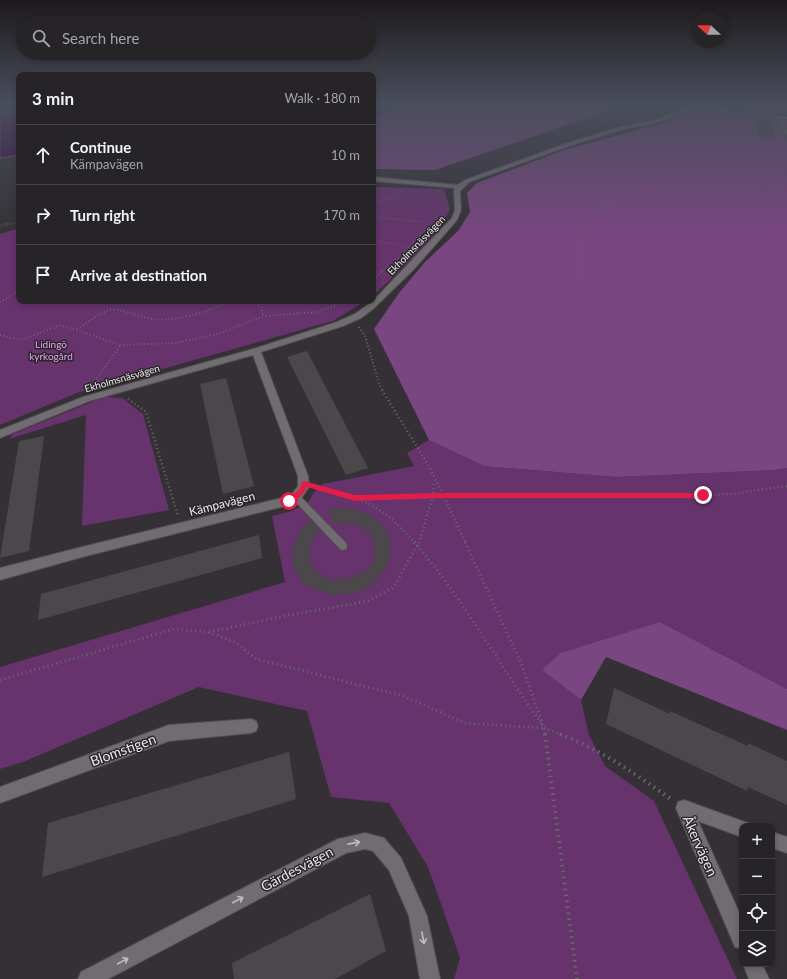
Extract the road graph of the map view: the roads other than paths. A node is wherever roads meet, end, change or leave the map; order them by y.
1 (554, 150) edge
2 (376, 179) edge
3 (459, 187) junction
4 (376, 301) edge
5 (373, 304) edge
6 (256, 351) junction
7 (0, 434) edge
8 (296, 497) junction
9 (343, 546) dead end
10 (0, 574) edge
11 (251, 726) dead end
12 (0, 795) edge
13 (739, 828) edge
14 (775, 841) edge
15 (787, 845) edge
16 (739, 933) edge
17 (753, 967) edge
18 (88, 979) edge
19 (430, 979) edge
20 (759, 979) edge

1 - 3 street
2 - 3 street
3 - 4 street, Ekholmsnäsvägen
5 - 6 street, Ekholmsnäsvägen
6 - 7 street, Ekholmsnäsvägen
6 - 8 street
8 - 9 lane
8 - 10 street, Kämpavägen
11 - 12 street, Blomstigen
13 - 16 street, Åkervägen
14 - 15 street
17 - 20 street
18 -> 19 street, Gärdesvägen

